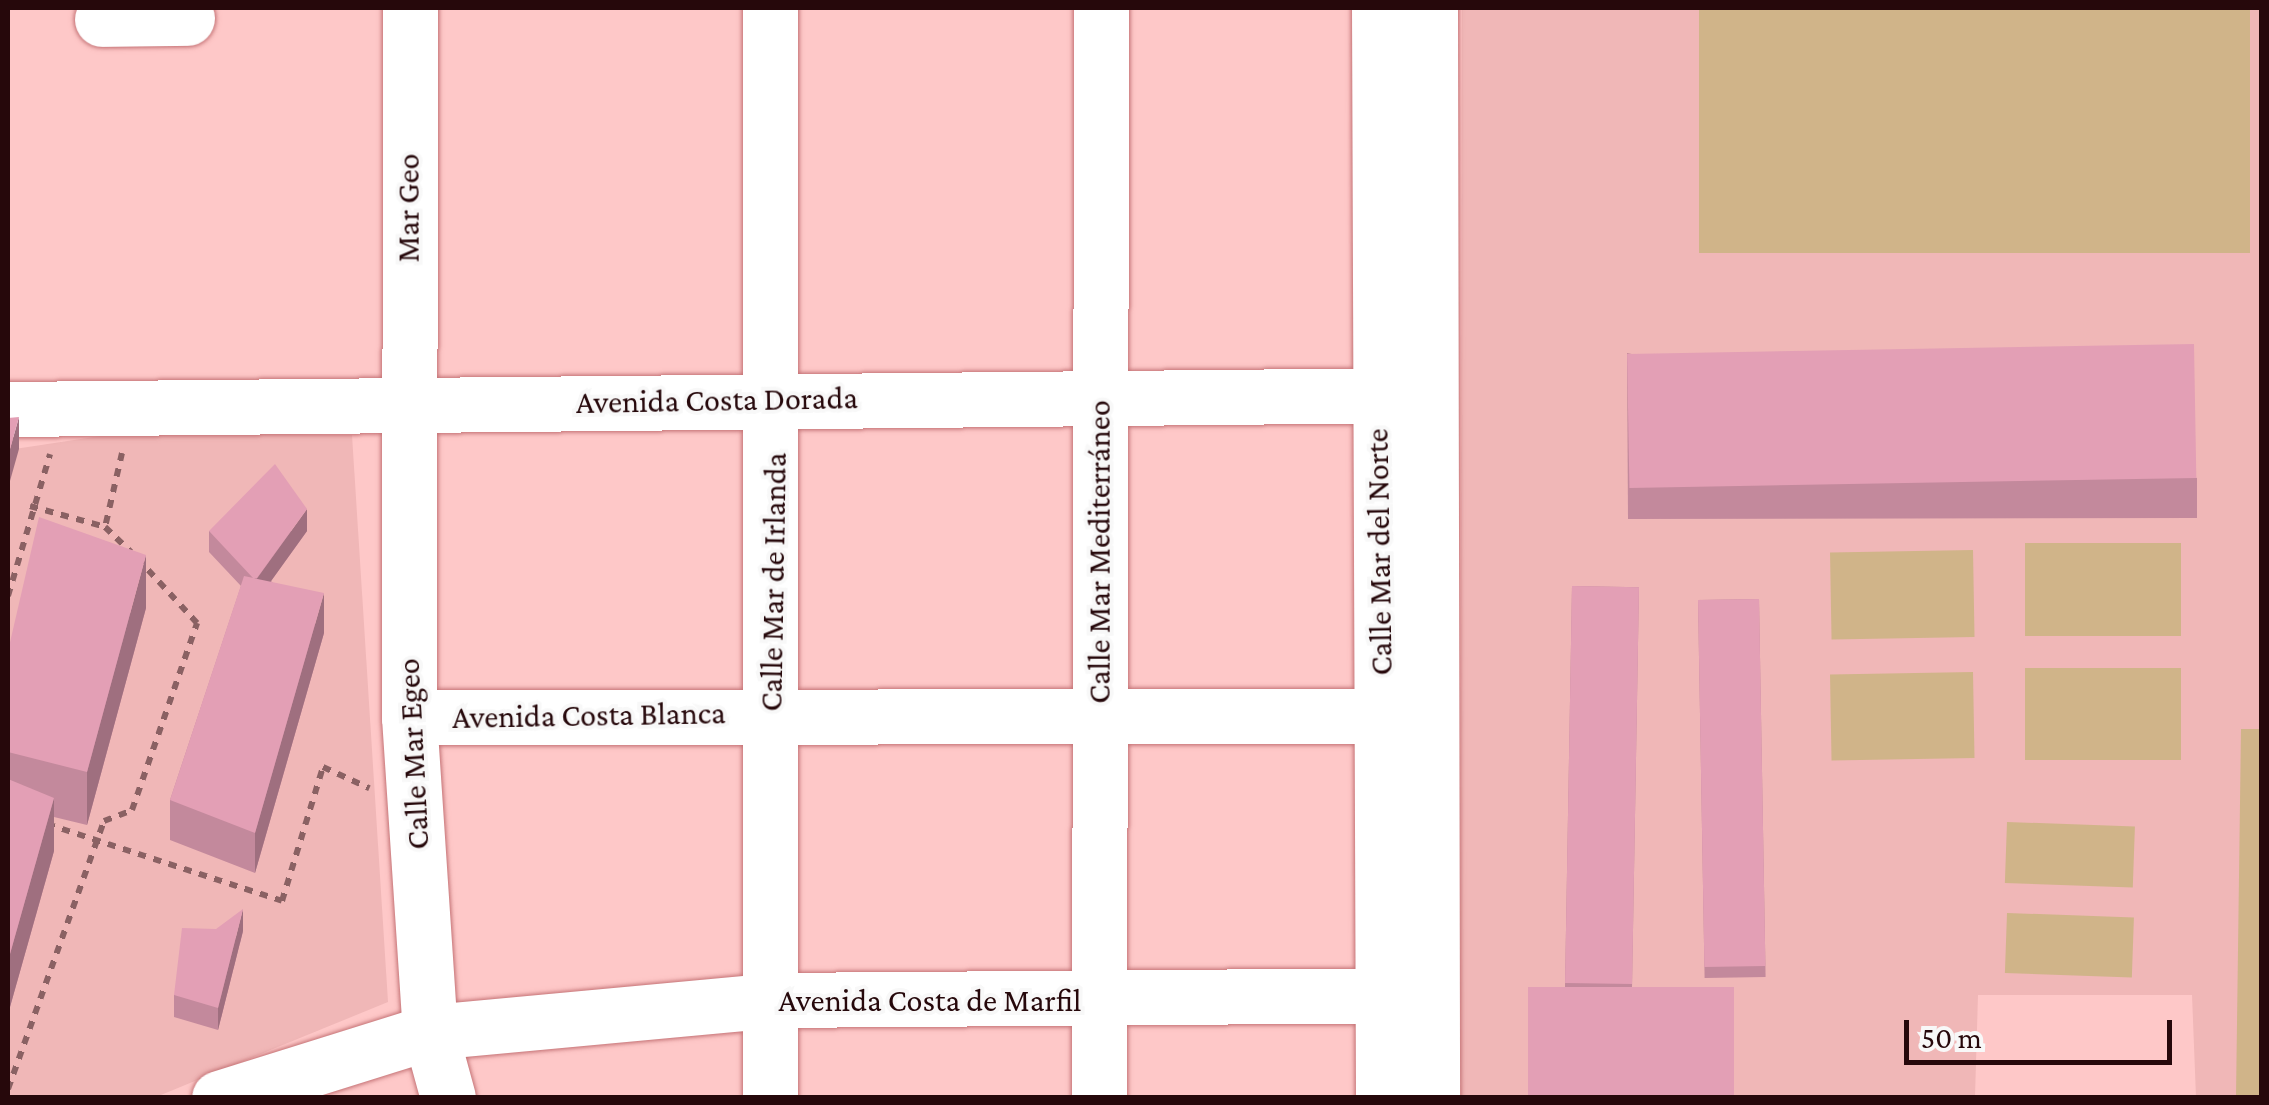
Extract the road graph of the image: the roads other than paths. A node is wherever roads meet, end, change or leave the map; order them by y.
1 (410, 8) edge
2 (770, 8) edge
3 (1101, 8) edge
4 (1379, 8) edge
5 (1430, 8) edge
6 (1402, 394) junction
7 (775, 396) junction
8 (1098, 396) junction
9 (406, 408) junction
10 (8, 409) edge
11 (772, 713) junction
12 (1101, 713) junction
13 (1405, 716) junction
14 (408, 718) junction
15 (1407, 996) junction
16 (1100, 999) junction
17 (772, 1000) junction
18 (430, 1032) junction
19 (220, 1098) edge
20 (448, 1098) edge
21 (770, 1098) edge
22 (1100, 1098) edge
23 (1383, 1098) edge
24 (1432, 1098) edge

1 - 9 street, Mar Geo
2 - 7 street, Calle Mar de Irlanda
3 - 8 street, Calle Mar Mediterráneo
4 - 6 street, Calle Mar del Norte
5 - 6 street, Calle Mar del Norte
6 - 8 street, Avenida Costa Dorada
6 - 13 street, Calle Mar del Norte
7 - 8 street, Avenida Costa Dorada
7 - 9 street, Avenida Costa Dorada
7 - 11 street, Calle Mar de Irlanda
8 - 12 street, Calle Mar Mediterráneo
9 - 10 street, Avenida Costa Dorada
9 - 14 street, Calle Mar Egeo
11 - 12 street, Avenida Costa Blanca
11 - 14 street, Avenida Costa Blanca
11 - 17 street, Calle Mar de Irlanda
12 - 13 street, Avenida Costa Blanca
12 - 16 street, Calle Mar Mediterráneo
13 - 15 street, Calle Mar del Norte
14 - 18 street, Calle Mar Egeo
15 - 16 street, Avenida Costa de Marfil
15 - 23 street, Calle Mar del Norte
15 - 24 street, Calle Mar del Norte
16 - 17 street, Avenida Costa de Marfil
16 - 22 street, Calle Mar Mediterráneo
17 - 18 street, Avenida Costa de Marfil
17 - 21 street, Calle Mar de Irlanda
18 - 19 street, Avenida Costa de Marfil
18 - 20 street, Calle Mar Egeo

